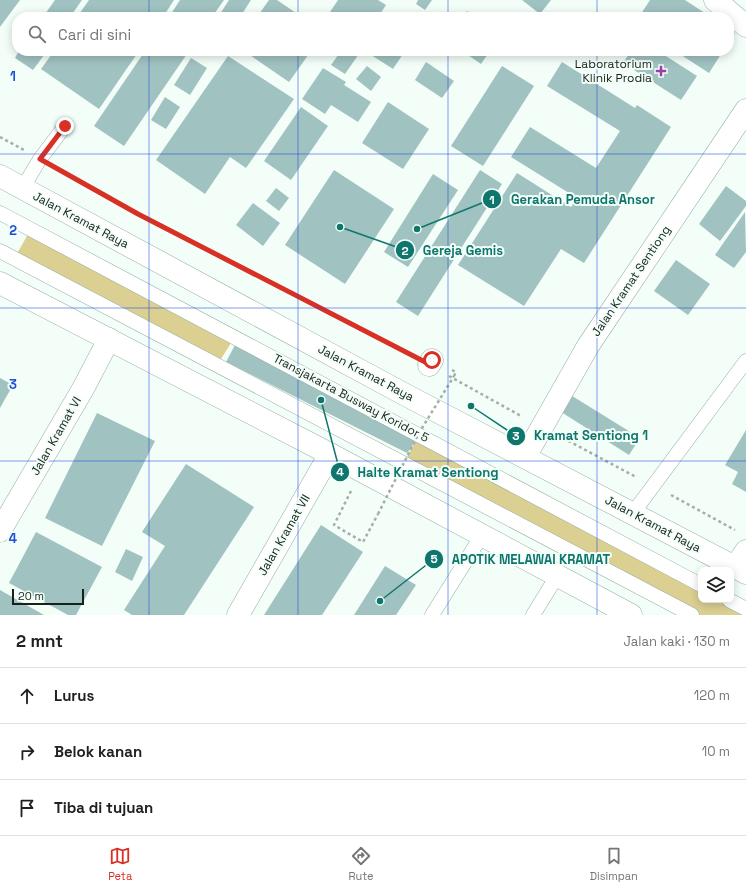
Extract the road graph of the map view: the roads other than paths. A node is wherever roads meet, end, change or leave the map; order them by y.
1 (715, 0) edge
2 (729, 12) edge
3 (734, 16) edge
4 (746, 26) edge
5 (746, 110) edge
6 (65, 126) dead end
7 (0, 176) edge
8 (22, 189) junction
9 (0, 213) edge
10 (0, 251) edge
11 (0, 283) edge
12 (109, 339) junction
13 (746, 361) edge
14 (330, 454) junction
15 (525, 457) junction
16 (633, 514) junction
17 (0, 531) edge
18 (482, 535) junction
19 (742, 556) edge
20 (557, 576) junction
21 (698, 583) edge
22 (734, 603) edge
23 (746, 609) edge
24 (238, 615) edge
25 (432, 615) edge
26 (533, 615) edge
27 (631, 615) edge
28 (692, 615) edge

1 - 2 main road
3 - 4 main road
5 - 15 main road, Jalan Kramat Sentiong
6 - 8 lane
7 - 8 main road, Jalan Kramat Raya
8 - 15 main road, Jalan Kramat Raya
9 - 21 lane, Transjakarta Busway Koridor 5
10 - 28 lane
11 - 12 main road
12 - 14 main road
12 - 17 main road, Jalan Kramat VI
13 - 16 lane
14 - 18 main road
14 - 24 main road, Jalan Kramat VII
15 - 16 main road, Jalan Kramat Raya
16 - 19 main road, Jalan Kramat Raya
18 - 20 main road
18 - 25 lane
20 - 26 lane
20 - 27 main road
22 - 23 lane

